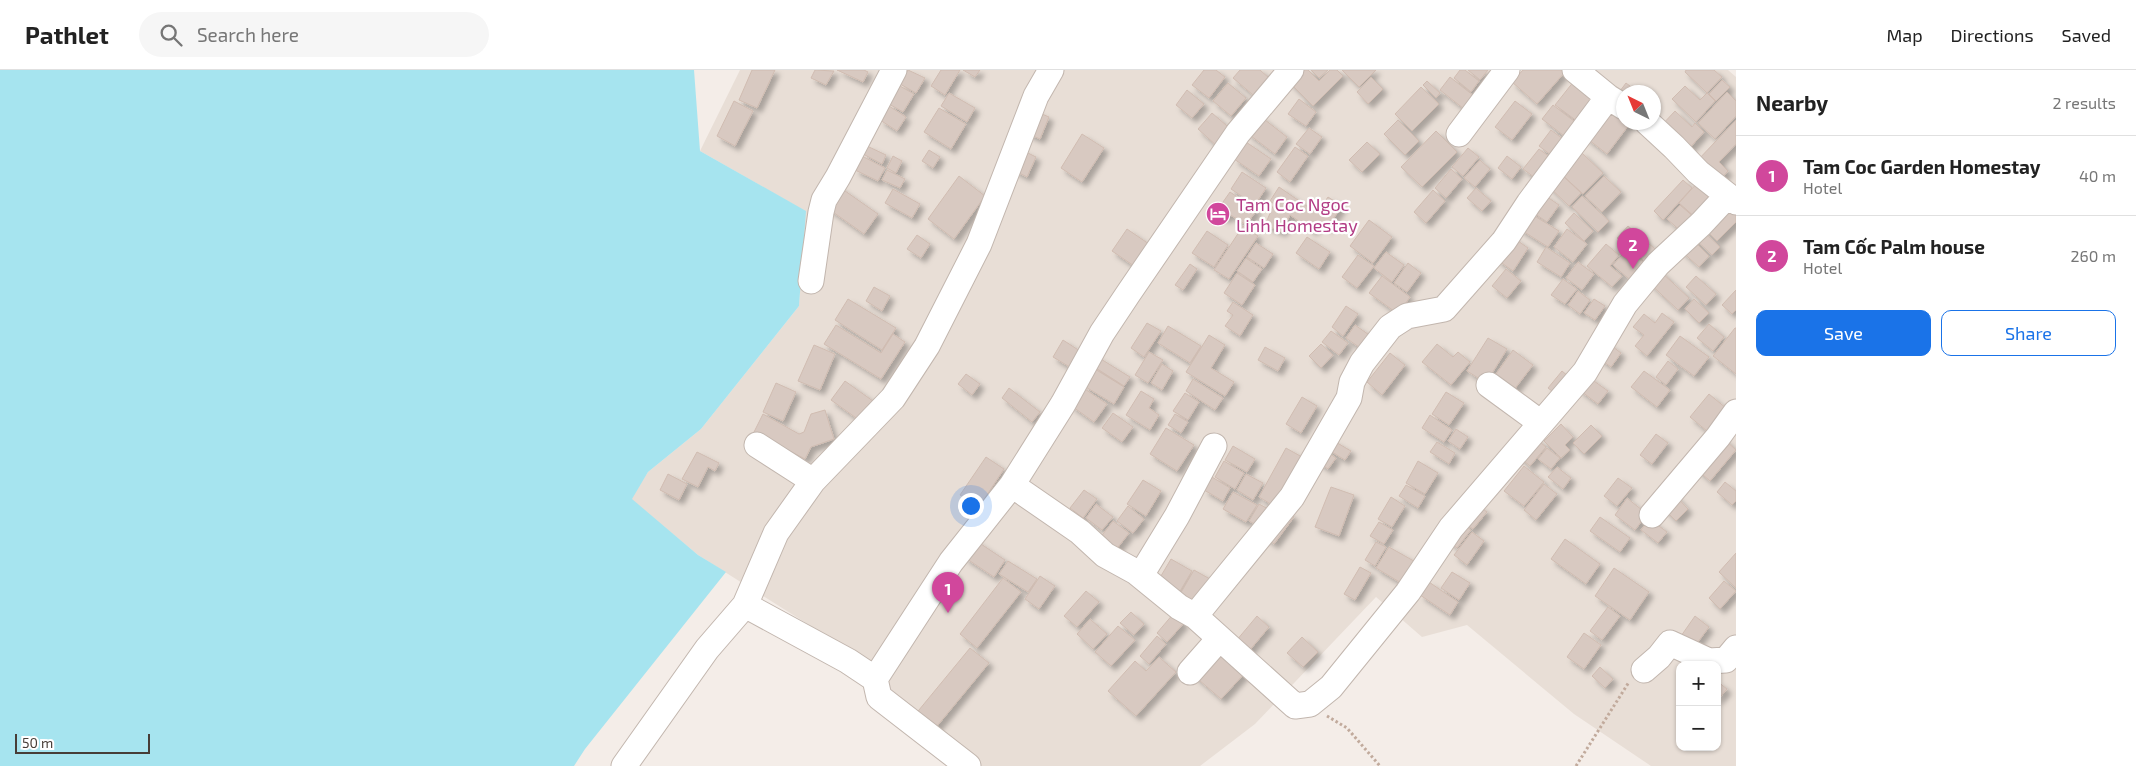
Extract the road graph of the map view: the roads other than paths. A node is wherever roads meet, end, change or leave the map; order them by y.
1 (894, 70) edge
2 (1051, 70) edge
3 (1291, 70) edge
4 (1507, 70) edge
5 (1575, 70) edge
6 (1616, 102) edge
7 (1656, 130) edge
8 (1459, 134) dead end
9 (1732, 199) edge
10 (811, 281) dead end
11 (1489, 385) dead end
12 (1736, 412) edge
13 (1541, 423) junction
14 (757, 445) dead end
15 (1214, 446) dead end
16 (813, 481) junction
17 (1012, 485) junction
18 (1652, 515) dead end
19 (1141, 575) junction
20 (745, 605) junction
21 (1195, 616) junction
22 (1219, 639) junction
23 (1733, 660) edge
24 (1644, 670) road end
25 (1190, 672) dead end
26 (875, 679) junction
27 (624, 766) edge
28 (968, 766) edge

1 - 10 street
2 - 16 street
3 - 17 street
4 - 8 street
5 - 6 street
6 - 21 street
7 - 9 street
9 - 13 street
11 - 13 street
12 - 18 street
13 - 22 street
14 - 16 street
15 - 19 street
16 - 20 street
17 - 19 street
17 - 26 street
19 - 21 street
20 - 26 street
20 - 27 street
21 - 22 street
22 - 25 street
23 - 24 street
26 - 28 street

